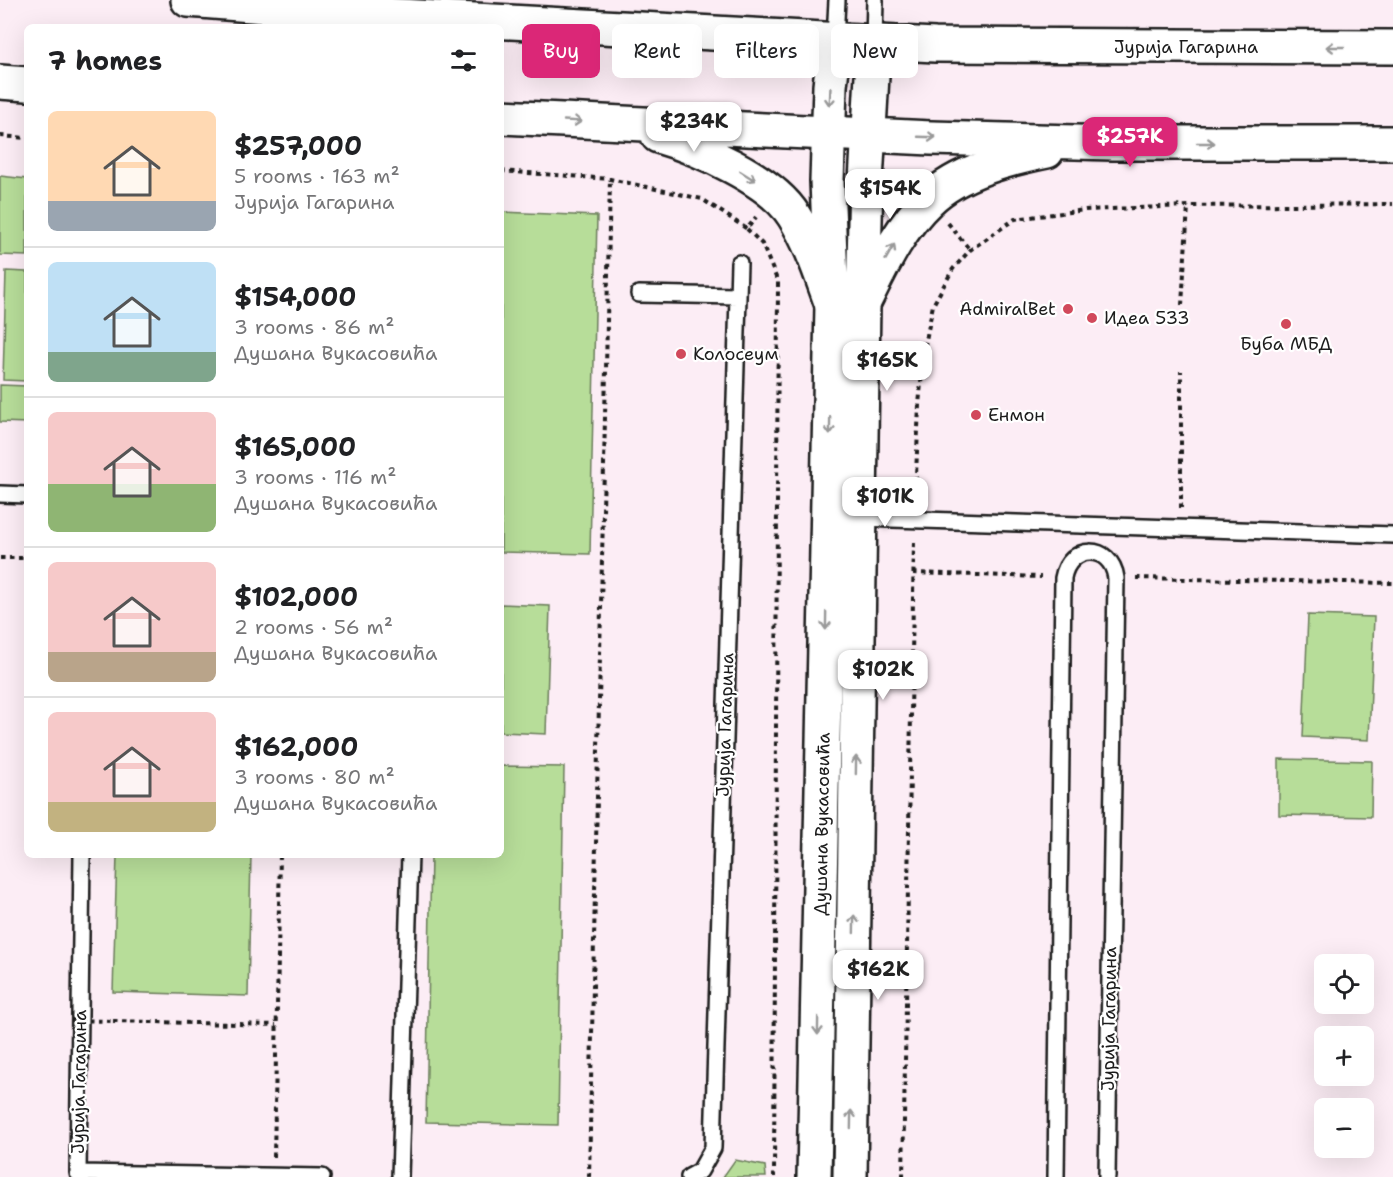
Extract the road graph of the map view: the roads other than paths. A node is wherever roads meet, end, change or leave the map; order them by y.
1 (188, 0) edge
2 (837, 0) edge
3 (875, 0) edge
4 (222, 1) edge
5 (836, 24) edge
6 (874, 24) edge
7 (831, 39) edge
8 (918, 44) edge
9 (1393, 48) edge
10 (832, 78) edge
11 (872, 78) edge
12 (0, 82) edge
13 (24, 84) edge
14 (504, 117) edge
15 (616, 124) junction
16 (828, 133) junction
17 (868, 135) junction
18 (1090, 141) junction
19 (1393, 143) edge
20 (739, 263) dead end
21 (639, 294) dead end
22 (737, 296) junction
23 (847, 304) junction
24 (0, 495) edge
25 (24, 495) edge
26 (860, 518) junction
27 (1393, 535) edge
28 (82, 858) edge
29 (410, 858) edge
30 (273, 1176) edge
31 (322, 1177) edge
32 (400, 1177) edge
33 (689, 1177) edge
34 (814, 1177) edge
35 (850, 1177) edge
36 (1056, 1177) edge
37 (1107, 1177) edge

1 - 4 main road, Јурија Гагарина
2 - 5 lane
3 - 6 lane
4 - 7 main road, Јурија Гагарина
9 -> 8 main road, Јурија Гагарина
10 -> 16 main road, Душана Вукасовића
11 - 17 main road, Душана Вукасовића
12 - 13 main road
14 -> 15 main road
15 - 16 main road
15 -> 23 main road
16 - 17 main road
16 - 23 main road, Душана Вукасовића
17 -> 18 main road
17 - 23 main road, Душана Вукасовића
18 -> 19 main road
23 -> 18 main road
20 - 22 lane, Јурија Гагарина
21 - 22 lane
22 - 33 lane, Јурија Гагарина
23 - 26 main road, Душана Вукасовића
23 -> 34 main road, Душана Вукасовића
24 - 25 lane
26 - 27 lane
35 -> 26 main road, Душана Вукасовића
28 - 30 lane, Јурија Гагарина
29 - 32 lane
30 - 31 lane, Јурија Гагарина
36 - 37 lane, Јурија Гагарина

